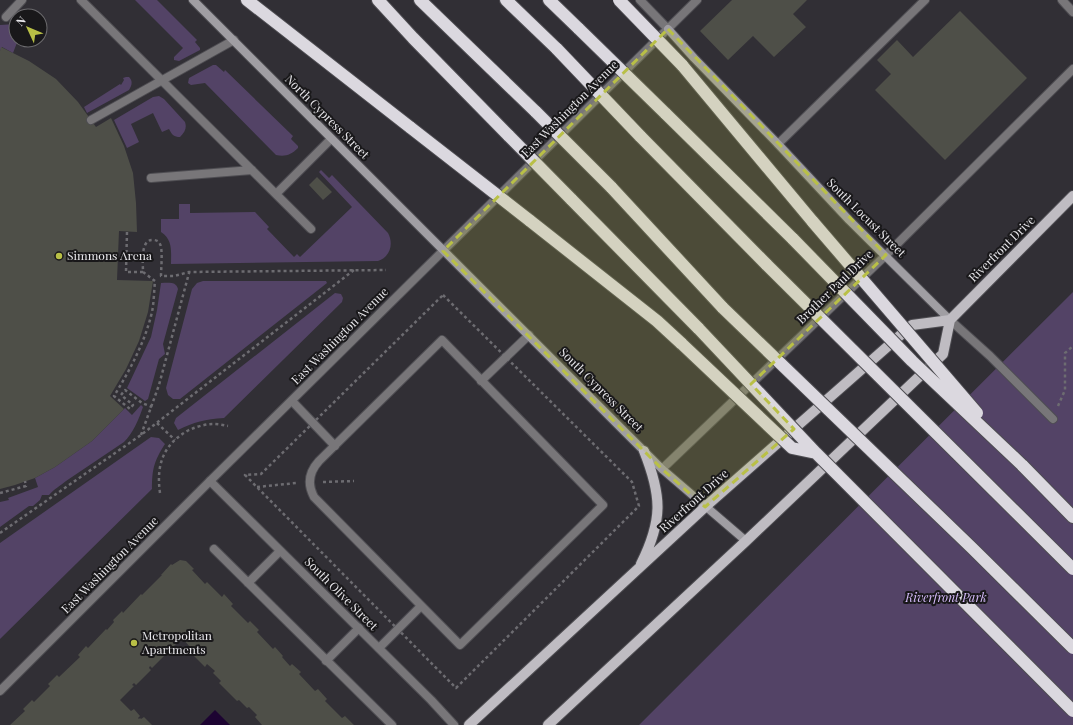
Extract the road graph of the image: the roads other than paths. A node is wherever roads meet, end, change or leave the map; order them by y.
1 (22, 0) edge
2 (81, 0) edge
3 (193, 0) edge
4 (247, 0) edge
5 (378, 0) edge
6 (420, 0) edge
7 (506, 0) edge
8 (549, 0) edge
9 (619, 0) edge
10 (640, 0) edge
11 (697, 0) edge
12 (925, 0) edge
13 (1062, 0) edge
14 (1073, 12) edge
15 (6, 17) dead end
16 (668, 29) junction
17 (234, 40) junction
18 (1073, 69) edge
19 (162, 80) junction
20 (91, 120) dead end
21 (332, 139) junction
22 (778, 144) junction
23 (252, 170) junction
24 (151, 178) dead end
25 (276, 194) junction
26 (1073, 196) edge
27 (311, 229) dead end
28 (443, 250) junction
29 (886, 255) junction
30 (950, 320) junction
31 (529, 335) junction
32 (481, 381) junction
33 (292, 401) junction
34 (1053, 419) road end
35 (335, 446) junction
36 (644, 451) junction
37 (816, 453) junction
38 (1022, 465) junction
39 (662, 469) junction
40 (210, 481) junction
41 (705, 507) junction
42 (1073, 517) edge
43 (746, 541) junction
44 (214, 549) dead end
45 (280, 550) junction
46 (1073, 569) edge
47 (638, 571) junction
48 (248, 583) junction
49 (421, 606) junction
50 (359, 628) junction
51 (379, 648) junction
52 (1073, 648) edge
53 (326, 661) junction
54 (0, 691) edge
55 (1073, 712) edge
56 (392, 725) edge
57 (454, 725) edge
58 (469, 725) edge
59 (548, 725) edge

1 - 15 street
2 - 19 street
3 - 17 main road, North Cypress Street
4 - 37 highway, bridge
5 - 37 highway, bridge
6 - 52 highway, bridge
7 - 46 highway, bridge
8 - 38 highway, bridge
9 - 38 highway, bridge
10 - 16 street
11 - 16 street, East Washington Avenue
12 - 22 street
13 - 14 street
16 - 22 main road, South Locust Street
16 - 28 street, East Washington Avenue
17 - 19 street
17 - 21 main road, North Cypress Street
18 - 29 street, Brother Paul Drive
19 - 20 street
19 - 23 street
21 - 25 street
21 - 28 main road, North Cypress Street
22 - 29 main road, South Locust Street
23 - 24 street
23 - 25 street
25 - 27 street
26 - 30 main road, Riverfront Drive
28 - 31 main road, South Cypress Street
28 - 33 street, East Washington Avenue
29 - 30 main road, South Locust Street
29 - 39 street, Brother Paul Drive
30 - 34 street, South Locust Street
30 - 41 main road, Riverfront Drive
30 - 43 main road
31 - 32 street
31 - 36 main road, South Cypress Street
32 - 35 street
32 - 49 street
33 - 35 street
33 - 40 street, East Washington Avenue
35 - 49 street
36 - 39 main road, South Cypress Street
36 - 47 main road
37 - 55 highway, bridge
38 - 42 highway
39 - 41 main road, South Cypress Street
40 - 45 street, South Olive Street
40 - 54 street, East Washington Avenue
41 - 43 main road, South Cypress Street
41 - 47 main road, Riverfront Drive
43 - 59 main road
44 - 48 street
45 - 48 street
45 - 50 street, South Olive Street
47 - 58 main road, Riverfront Drive
48 - 53 street
49 - 51 street
50 - 51 street, South Olive Street
50 - 53 street
51 - 57 street, South Olive Street
53 - 56 street

